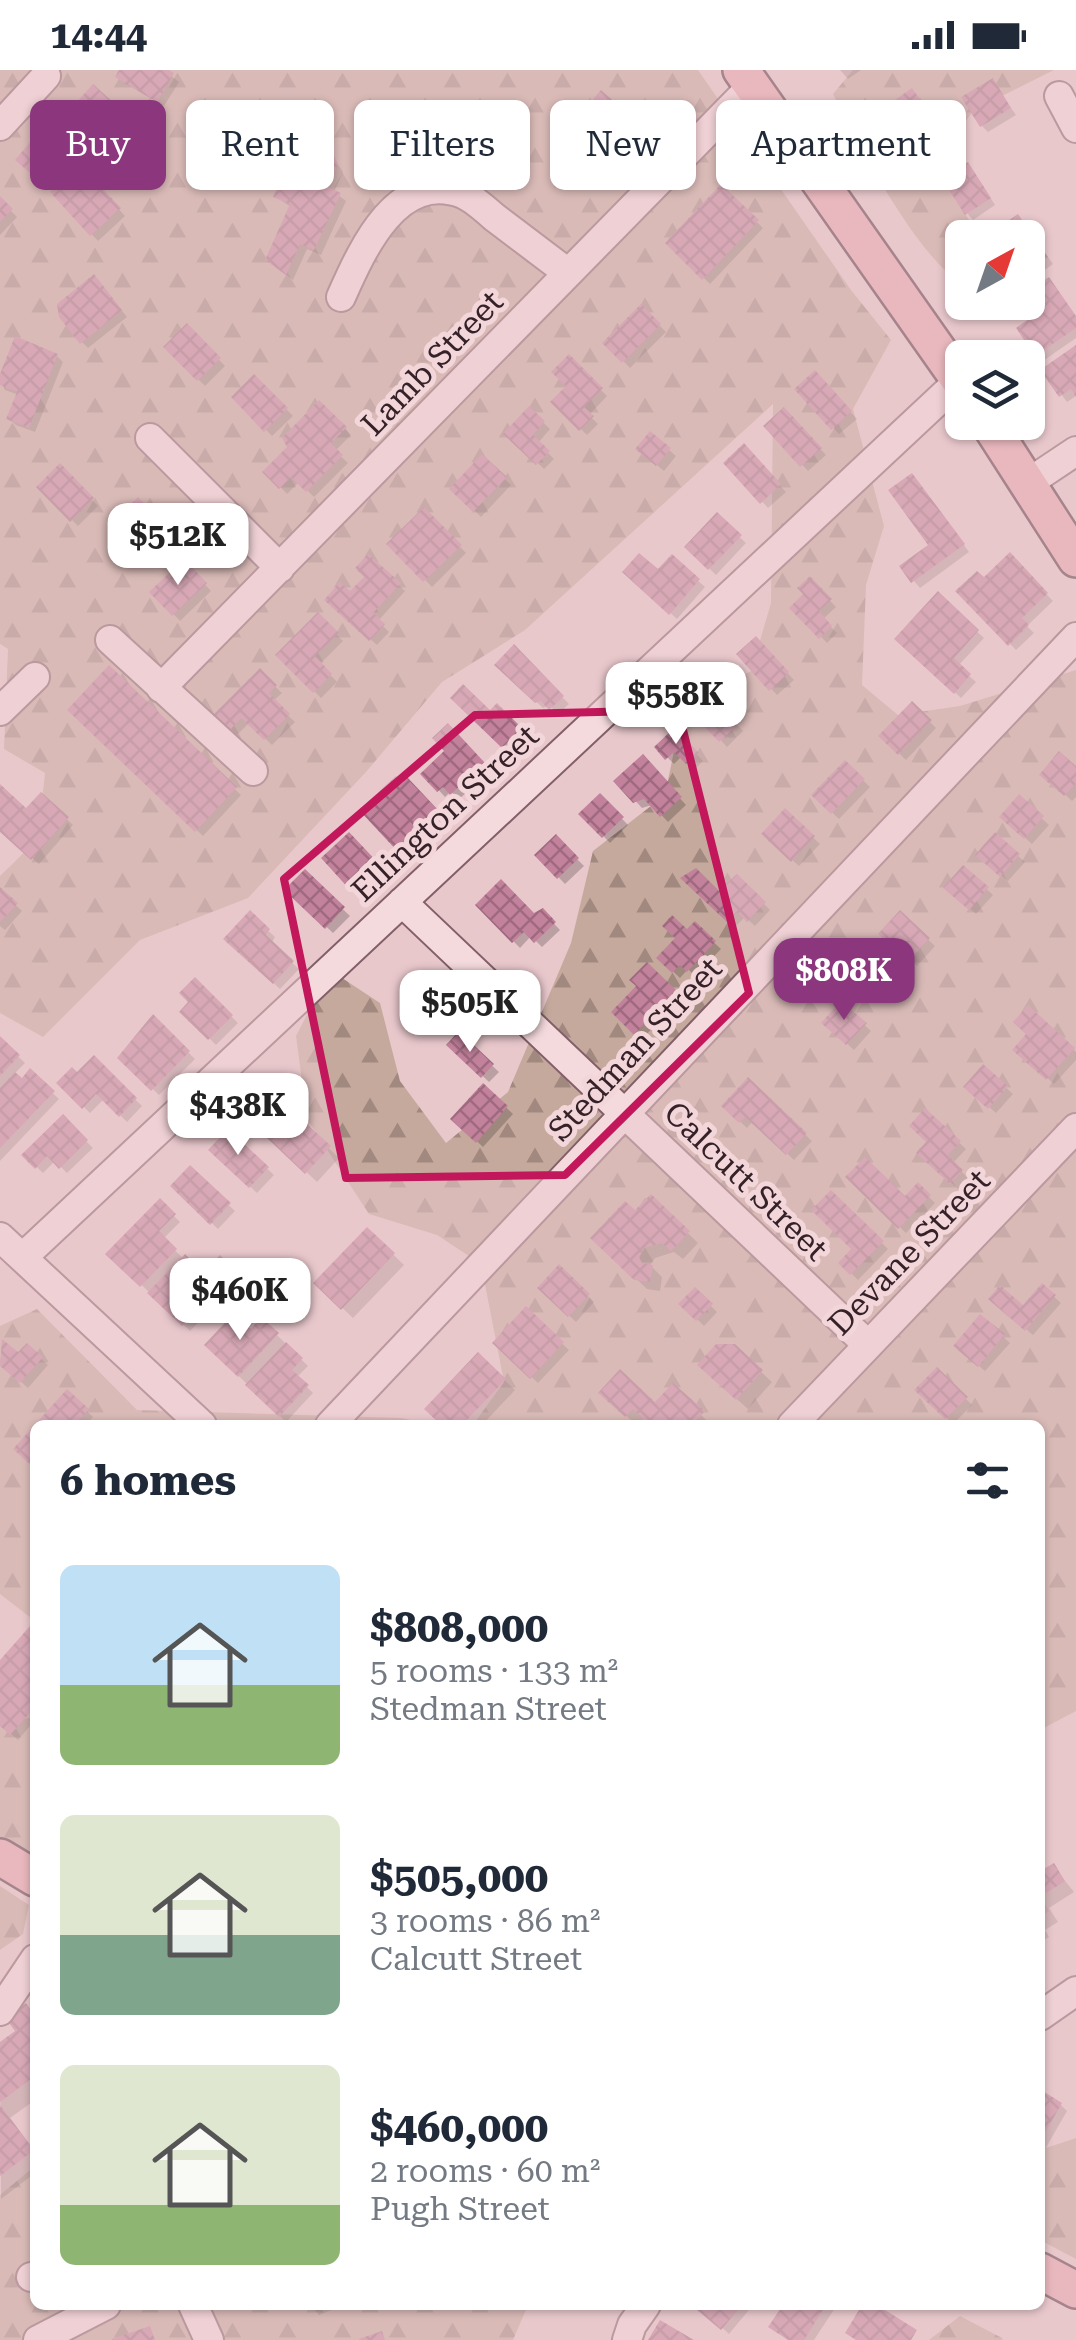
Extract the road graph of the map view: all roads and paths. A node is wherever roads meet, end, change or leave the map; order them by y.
1 (46, 76) dead end
2 (746, 78) edge
3 (1058, 96) dead end
4 (0, 126) edge
5 (1076, 128) edge
6 (568, 274) junction
7 (341, 297) dead end
8 (945, 359) edge
9 (945, 397) edge
10 (150, 438) dead end
11 (1000, 440) edge
12 (1076, 451) edge
13 (1028, 484) junction
14 (1076, 559) edge
15 (280, 568) junction
16 (1076, 637) edge
17 (110, 640) dead end
18 (35, 677) dead end
19 (161, 688) junction
20 (0, 712) edge
21 (252, 771) dead end
22 (402, 902) junction
23 (623, 1112) junction
24 (1076, 1128) edge
25 (0, 1237) edge
26 (23, 1258) junction
27 (868, 1345) junction
28 (197, 1420) edge
29 (335, 1420) edge
30 (797, 1420) edge
31 (0, 1857) edge
32 (30, 1875) edge
33 (30, 1966) edge
34 (1076, 1991) edge
35 (0, 2011) edge
36 (1045, 2013) edge
37 (1045, 2274) edge
38 (1076, 2290) edge
39 (96, 2310) edge
40 (195, 2310) edge
41 (642, 2310) edge
42 (38, 2340) edge
43 (209, 2340) edge
44 (627, 2340) edge

1 - 4 street
2 - 6 street, Lamb Street
2 - 8 main road
3 - 5 street
6 - 7 street
6 - 15 street, Lamb Street
9 - 22 street, Ellington Street
10 - 15 street
11 - 13 main road
12 - 13 street
13 - 14 main road
15 - 19 street, Lamb Street
16 - 23 street, Stedman Street
17 - 19 street
18 - 20 street
19 - 21 street
22 - 23 street, Calcutt Street
22 - 26 street, Ellington Street
23 - 27 street, Calcutt Street
23 - 29 street, Stedman Street
24 - 27 street, Devane Street
25 - 26 street
26 - 28 street
27 - 30 street, Devane Street
31 - 32 main road
33 - 35 street
34 - 36 street
37 - 38 main road
39 - 42 street
40 - 43 street
41 - 44 street

